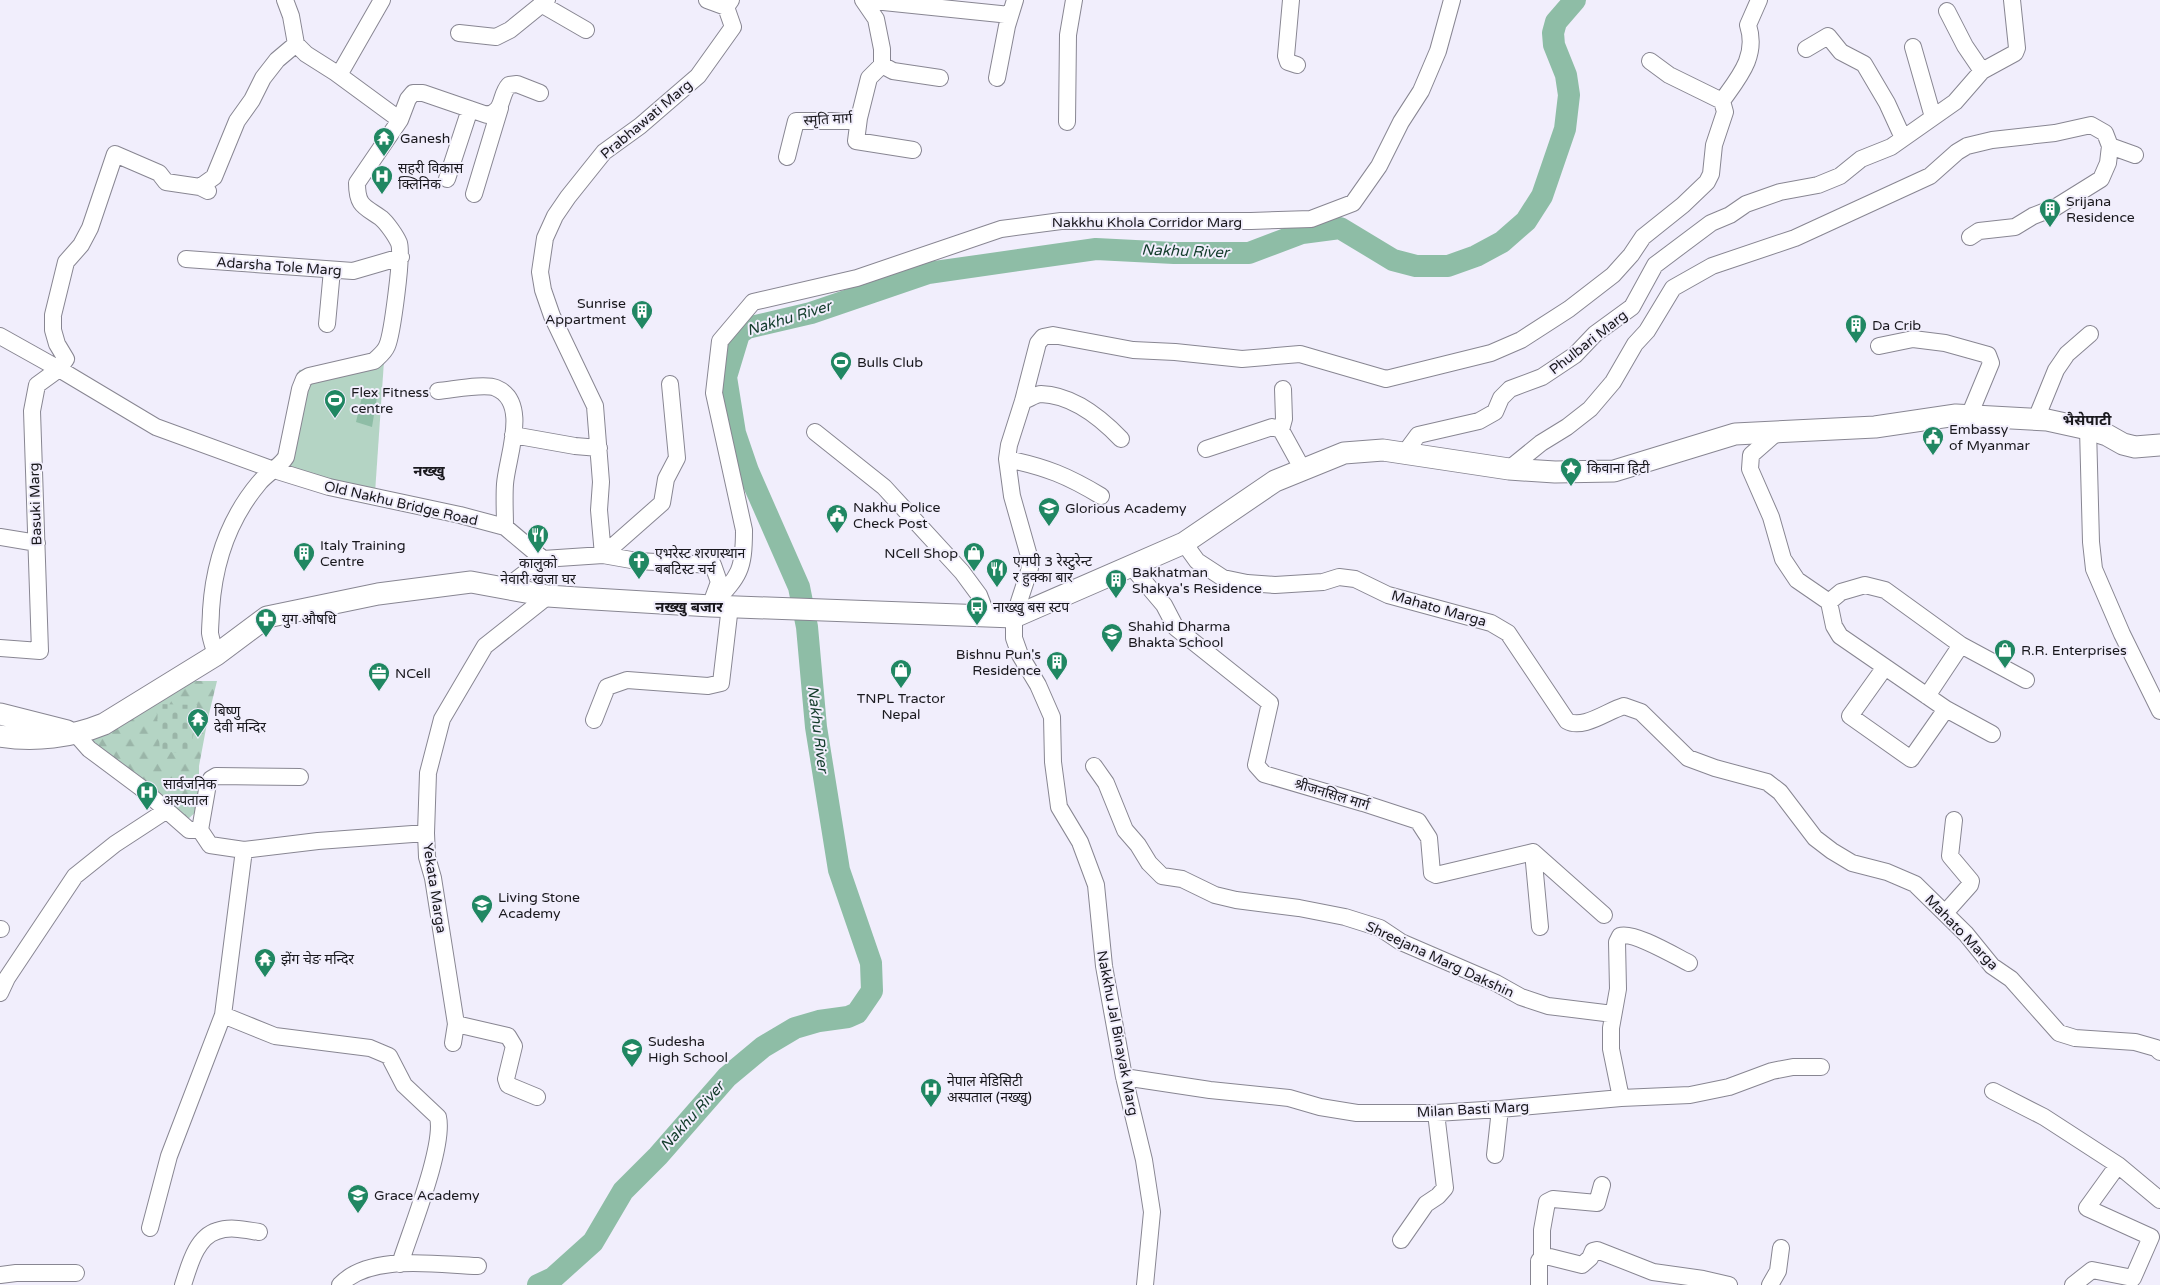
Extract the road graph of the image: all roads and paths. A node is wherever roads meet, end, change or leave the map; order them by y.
1 (286, 0) edge
2 (382, 0) edge
3 (706, 0) edge
4 (863, 0) edge
5 (1074, 0) edge
6 (1291, 0) edge
7 (1452, 0) edge
8 (1759, 0) edge
9 (2012, 0) edge
10 (544, 2) edge
11 (728, 3) edge
12 (1012, 8) edge
13 (1947, 11) dead end
14 (586, 30) dead end
15 (459, 33) dead end
16 (296, 44) junction
17 (1913, 47) dead end
18 (1806, 49) dead end
19 (1650, 61) dead end
20 (882, 65) junction
21 (1297, 65) dead end
22 (1982, 71) junction
23 (339, 75) junction
24 (940, 78) dead end
25 (997, 78) dead end
26 (540, 93) dead end
27 (1722, 101) junction
28 (500, 108) junction
29 (470, 109) junction
30 (1933, 117) junction
31 (859, 118) junction
32 (400, 120) junction
33 (1067, 122) dead end
34 (1903, 138) junction
35 (2110, 146) junction
36 (913, 150) dead end
37 (2135, 155) dead end
38 (787, 157) dead end
39 (447, 179) dead end
40 (474, 194) dead end
41 (1970, 237) dead end
42 (401, 257) junction
43 (186, 259) dead end
44 (332, 270) junction
45 (327, 324) dead end
46 (2090, 334) dead end
47 (0, 336) edge
48 (1879, 346) dead end
49 (59, 369) junction
50 (670, 384) dead end
51 (1283, 389) dead end
52 (438, 391) dead end
53 (1023, 401) junction
54 (1969, 416) junction
55 (2036, 419) junction
56 (1281, 430) junction
57 (2160, 430) edge
58 (815, 432) dead end
59 (2097, 432) junction
60 (1776, 433) junction
61 (514, 435) junction
62 (1121, 439) dead end
63 (2160, 445) edge
64 (599, 448) junction
65 (1206, 450) dead end
66 (1404, 454) junction
67 (1007, 459) junction
68 (271, 469) junction
69 (1509, 469) junction
70 (1303, 470) junction
71 (1101, 496) dead end
72 (505, 527) junction
73 (0, 538) edge
74 (37, 543) junction
75 (1184, 543) junction
76 (602, 555) junction
77 (543, 559) junction
78 (1131, 566) junction
79 (507, 587) junction
80 (548, 596) junction
81 (1828, 602) junction
82 (720, 606) junction
83 (988, 616) junction
84 (1014, 617) junction
85 (1961, 645) junction
86 (0, 648) edge
87 (216, 655) junction
88 (1885, 667) junction
89 (2026, 680) dead end
90 (1927, 696) junction
91 (1946, 709) junction
92 (2160, 711) edge
93 (0, 714) edge
94 (594, 720) dead end
95 (74, 732) junction
96 (1992, 734) dead end
97 (0, 736) edge
98 (1094, 766) dead end
99 (300, 776) dead end
100 (167, 810) junction
101 (1954, 820) dead end
102 (200, 830) junction
103 (426, 833) junction
104 (244, 850) junction
105 (1533, 852) junction
106 (1945, 913) junction
107 (1604, 915) dead end
108 (1540, 927) dead end
109 (1689, 963) dead end
110 (0, 993) edge
111 (1613, 1014) junction
112 (223, 1015) junction
113 (456, 1024) junction
114 (453, 1043) dead end
115 (2160, 1052) edge
116 (1820, 1067) dead end
117 (1124, 1077) junction
118 (1993, 1091) dead end
119 (537, 1097) dead end
120 (1622, 1098) junction
121 (1500, 1109) junction
122 (1436, 1112) junction
123 (1495, 1155) dead end
124 (2118, 1165) junction
125 (1602, 1185) dead end
126 (2160, 1200) edge
127 (150, 1228) dead end
128 (259, 1232) dead end
129 (1401, 1240) dead end
130 (1781, 1248) dead end
131 (1542, 1257) junction
132 (400, 1264) junction
133 (478, 1266) dead end
134 (76, 1272) dead end
135 (0, 1275) edge
136 (182, 1285) edge
137 (340, 1285) edge
138 (1145, 1285) edge
139 (1539, 1285) edge
140 (1729, 1285) edge
141 (1770, 1285) edge
142 (2073, 1285) edge

1 - 16 street
2 - 23 street
3 - 11 street
4 - 12 street
4 - 20 street
5 - 33 street
6 - 21 street
7 - 82 street, Nakkhu Khola Corridor Marg
8 - 27 street
9 - 22 street, Phulbari Marg
10 - 14 street
10 - 15 street
11 - 64 street, Prabhawati Marg
12 - 25 street
13 - 22 street
16 - 23 street
16 - 49 street
17 - 30 street
18 - 34 street
19 - 27 street
20 - 24 street
20 - 31 street, स्मृति मार्ग
22 - 30 street, Phulbari Marg
23 - 32 street
26 - 28 street
27 - 53 street
28 - 29 street
28 - 40 street
29 - 32 street
29 - 39 street
30 - 34 street, Phulbari Marg
31 - 36 street
31 - 38 street, स्मृति मार्ग
32 - 42 street
34 - 66 street, Phulbari Marg
35 - 37 street
35 - 41 street
35 - 69 street
42 - 44 street, Adarsha Tole Marg
42 - 68 street
43 - 44 street, Adarsha Tole Marg
44 - 45 street
46 - 55 street
47 - 49 street, Old Nakhu Bridge Road
48 - 54 street
49 - 68 street, Old Nakhu Bridge Road
49 - 74 street, Basuki Marg
50 - 76 street
51 - 56 street
52 - 61 street
53 - 62 street
53 - 67 street
54 - 55 main road
54 - 60 main road
55 - 59 main road
56 - 65 street
56 - 70 street
57 - 59 main road
58 - 83 street
59 - 63 main road
59 - 92 street
60 - 69 main road
60 - 81 street
61 - 64 street
61 - 72 street
64 - 76 street, Prabhawati Marg
66 - 69 main road
66 - 70 main road
67 - 71 street
67 - 84 street
68 - 72 street, Old Nakhu Bridge Road
68 - 87 street
70 - 75 main road
72 - 77 street, Old Nakhu Bridge Road
73 - 74 street
74 - 86 street, Basuki Marg
75 - 78 main road
75 - 106 street, Mahato Marga
76 - 77 street
76 - 82 street
77 - 79 street
78 - 84 main road
78 - 105 street, श्रीजनसिल मार्ग
79 - 80 main road
79 - 87 main road
80 - 82 main road
80 - 103 street, Yekata Marga
81 - 85 street
81 - 88 street
82 - 83 main road
82 - 94 street
83 - 84 main road
84 - 117 street, Nakkhu Jal Binayak Marg
85 - 89 street
85 - 90 street
87 - 95 main road
88 - 90 street
88 - 91 street
90 - 91 street
91 - 96 street
93 - 95 main road
95 - 97 main road
95 - 100 street
98 - 111 street, Shreejana Marg Dakshin
99 - 102 street
100 - 102 street
100 - 110 street
101 - 106 street
102 - 104 street
103 - 104 street
103 - 113 street, Yekata Marga
104 - 112 street
105 - 107 street
105 - 108 street
106 - 115 street, Mahato Marga
109 - 111 street
111 - 120 street
112 - 127 street
112 - 132 street
113 - 114 street, Yekata Marga
113 - 119 street
116 - 120 street, Milan Basti Marg
117 - 122 street, Milan Basti Marg
117 - 138 street, Nakkhu Jal Binayak Marg
118 - 124 street
120 - 121 street, Milan Basti Marg
121 - 122 street, Milan Basti Marg
121 - 123 street
122 - 129 street
124 - 126 street
124 - 142 street
125 - 131 street
128 - 136 street
130 - 141 street
131 - 139 street
131 - 140 street
132 - 133 street
132 - 137 street
134 - 135 street

